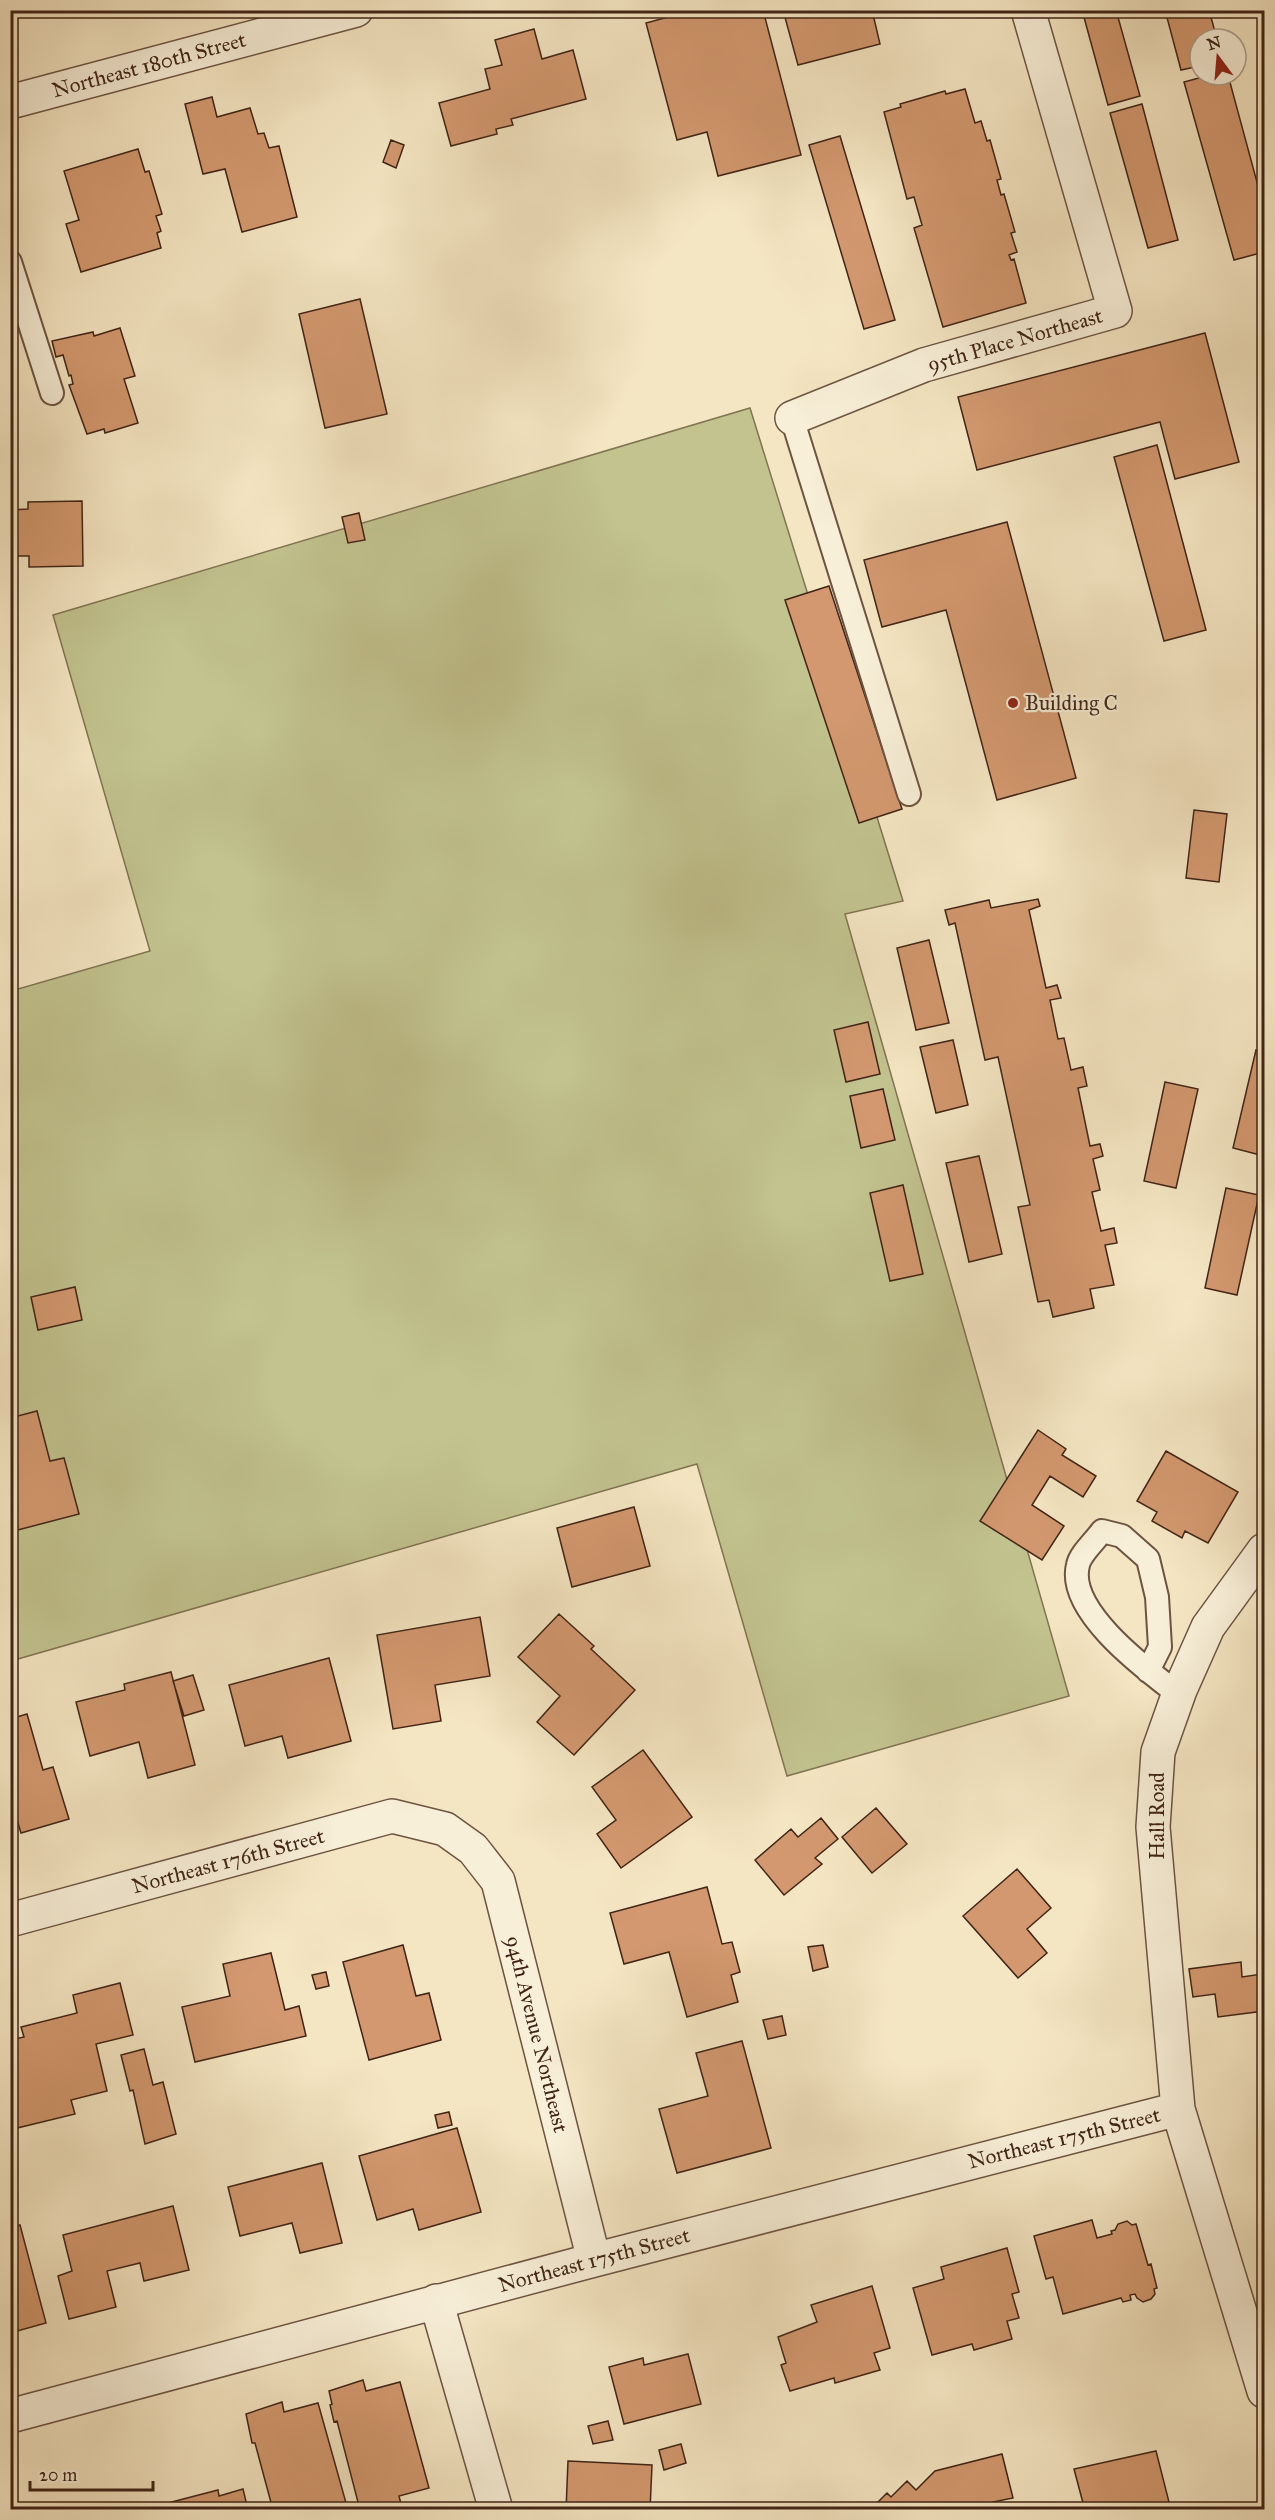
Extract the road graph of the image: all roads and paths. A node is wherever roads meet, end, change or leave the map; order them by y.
1 (356, 10) edge
2 (1028, 10) edge
3 (10, 102) edge
4 (10, 261) edge
5 (52, 393) dead end
6 (792, 418) joint
7 (909, 794) dead end
8 (1264, 1550) edge
9 (1148, 1671) junction
10 (1178, 1694) junction
11 (445, 1829) joint
12 (10, 1920) edge
13 (1178, 2109) junction
14 (594, 2260) junction
15 (436, 2301) junction
16 (1264, 2391) edge
17 (10, 2416) edge
18 (496, 2510) edge

1 - 3 street, Northeast 180th Street
2 - 6 street, 95th Place Northeast
4 - 5 lane
6 - 7 lane
8 - 10 street, Hall Road
9 - 9 lane
9 - 10 lane
10 - 13 street, Hall Road
11 - 12 street, Northeast 176th Street
11 - 14 street, 94th Avenue Northeast
13 - 14 street, Northeast 175th Street
13 - 16 street, Hall Road
14 - 15 street, Northeast 175th Street
15 - 17 street, Northeast 175th Street
15 - 18 street

